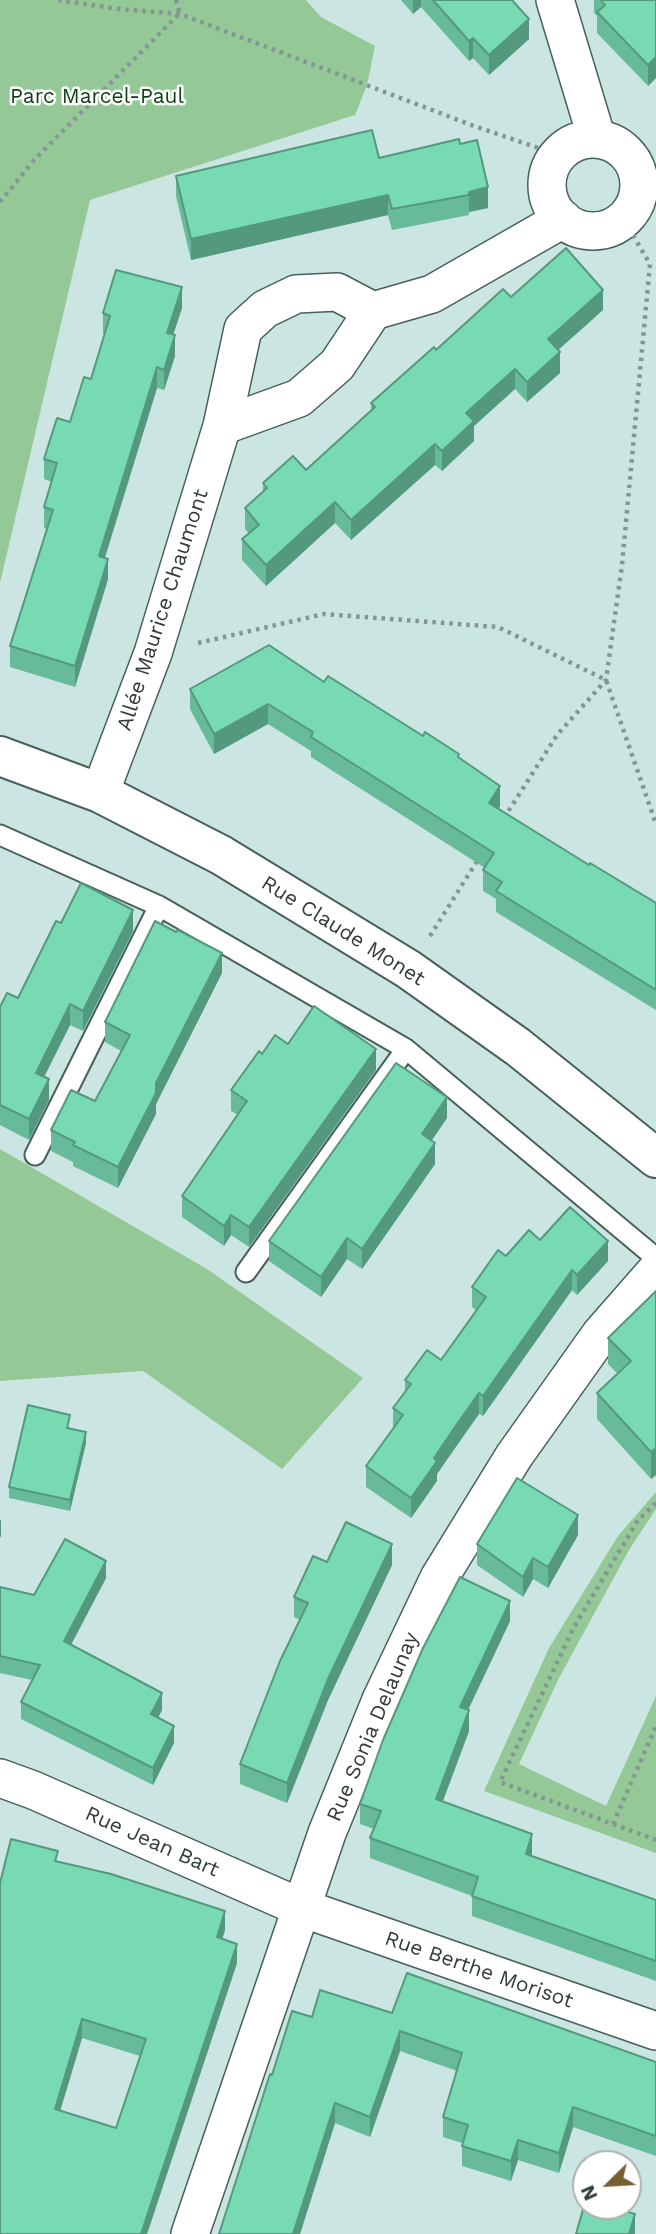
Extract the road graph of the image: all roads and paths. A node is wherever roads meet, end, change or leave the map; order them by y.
1 (58, 0) edge
2 (176, 0) edge
3 (555, 0) edge
4 (180, 14) junction
5 (597, 139) junction
6 (559, 155) junction
7 (647, 182) edge
8 (0, 201) edge
9 (563, 219) junction
10 (624, 220) junction
11 (373, 312) junction
12 (222, 426) junction
13 (153, 653) junction
14 (606, 680) junction
15 (0, 756) edge
16 (100, 793) junction
17 (656, 824) edge
18 (498, 828) edge
19 (0, 835) edge
20 (483, 852) edge
21 (159, 906) junction
22 (408, 969) junction
23 (405, 1049) junction
24 (35, 1155) dead end
25 (656, 1158) edge
26 (656, 1258) edge
27 (656, 1271) edge
28 (246, 1272) dead end
29 (656, 1503) edge
30 (656, 1726) edge
31 (0, 1778) edge
32 (613, 1824) junction
33 (656, 1840) edge
34 (302, 1908) junction
35 (656, 2032) edge
36 (190, 2234) edge

1 - 4 path
2 - 4 path
3 - 5 street
4 - 6 path
4 - 8 path
5 - 6 street
5 - 7 street
6 - 9 street
7 - 10 street
9 - 10 street
9 - 11 street
10 - 14 path
11 - 12 street
11 - 12 street, Allée Maurice Chaumont
12 - 13 street, Allée Maurice Chaumont
13 - 14 path
13 - 16 street, Allée Maurice Chaumont
14 - 17 path
14 - 18 path
15 - 16 street, Rue Claude Monet
16 - 22 street, Rue Claude Monet
19 - 21 lane
20 - 22 path
21 - 23 lane
21 - 24 lane
22 - 25 street, Rue Claude Monet
23 - 26 lane
23 - 28 lane
27 - 34 street, Rue Sonia Delaunay
29 - 32 path
30 - 32 path
31 - 34 street, Rue Jean Bart
32 - 33 path
34 - 35 street, Rue Berthe Morisot
34 - 36 street, Rue Sonia Delaunay

